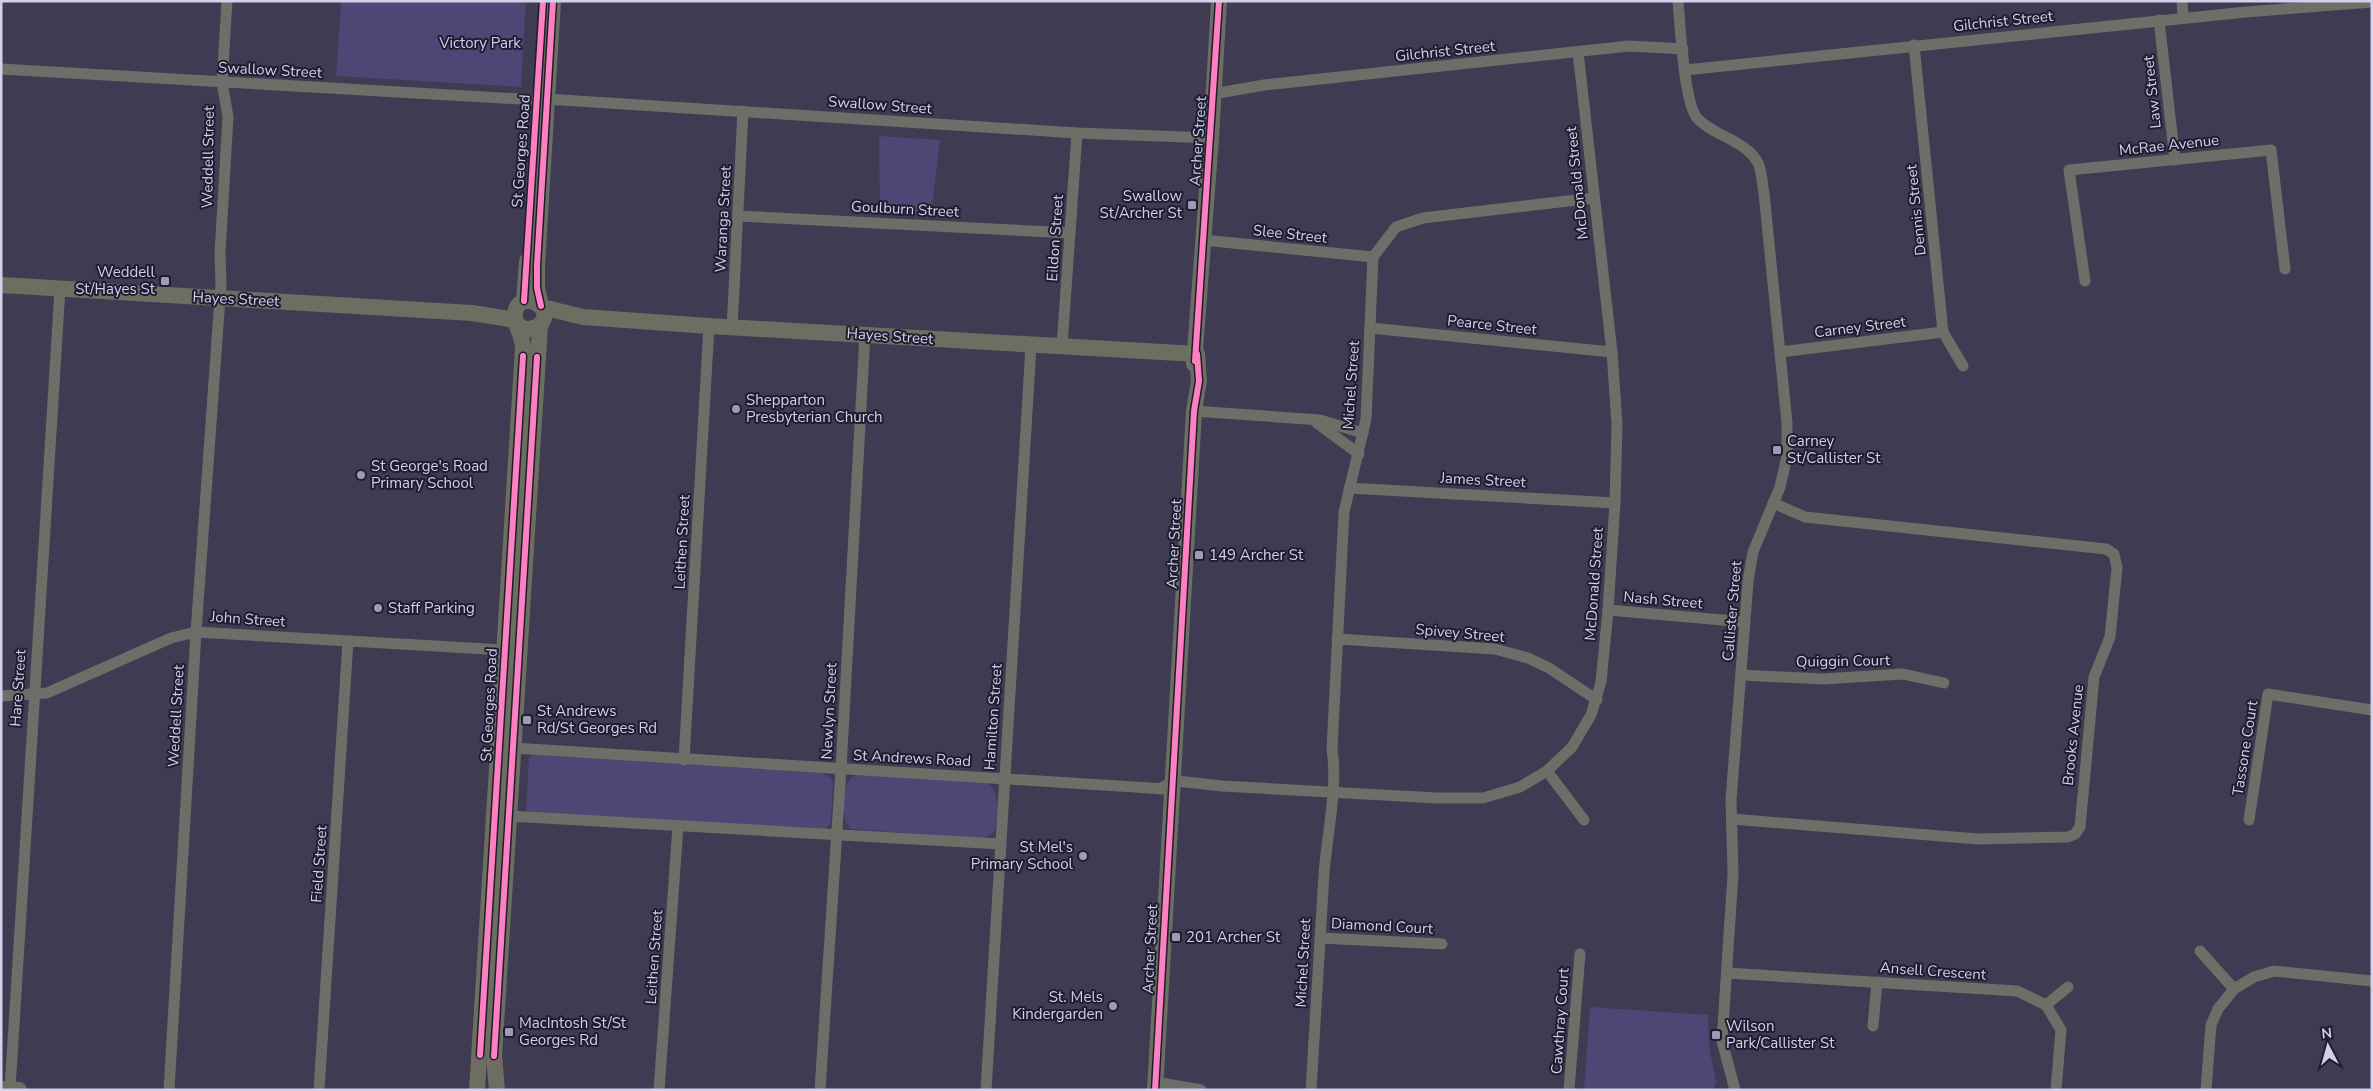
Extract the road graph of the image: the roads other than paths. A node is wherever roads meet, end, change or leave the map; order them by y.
1 (227, 1) edge
2 (543, 1) edge
3 (553, 1) edge
4 (1218, 1) edge
5 (1678, 1) edge
6 (2182, 1) edge
7 (2372, 2) edge
8 (2329, 3) edge
9 (2184, 18) junction
10 (2159, 20) junction
11 (546, 27) junction
12 (1682, 44) junction
13 (1914, 45) junction
14 (1578, 52) junction
15 (1, 69) edge
16 (1685, 70) junction
17 (222, 82) junction
18 (1214, 88) junction
19 (542, 99) junction
20 (743, 111) junction
21 (1076, 133) junction
22 (1211, 138) junction
23 (2175, 160) junction
24 (1593, 198) junction
25 (738, 216) junction
26 (1070, 233) junction
27 (1203, 240) junction
28 (1373, 257) junction
29 (532, 269) junction
30 (2285, 269) dead end
31 (2085, 281) dead end
32 (1, 285) edge
33 (60, 289) junction
34 (217, 298) junction
35 (523, 302) junction
36 (542, 307) junction
37 (472, 314) junction
38 (583, 317) junction
39 (517, 322) junction
40 (541, 325) junction
41 (709, 326) junction
42 (732, 328) junction
43 (1370, 328) junction
44 (1943, 332) junction
45 (865, 334) junction
46 (1031, 346) junction
47 (1062, 346) junction
48 (1612, 352) junction
49 (1780, 352) junction
50 (1197, 354) junction
51 (530, 357) junction
52 (1963, 366) dead end
53 (1194, 411) junction
54 (1309, 418) junction
55 (1363, 433) junction
56 (1359, 454) junction
57 (1349, 488) junction
58 (1615, 503) junction
59 (1773, 503) junction
60 (1608, 610) junction
61 (1745, 622) junction
62 (196, 632) junction
63 (1337, 639) junction
64 (348, 641) junction
65 (512, 650) junction
66 (1741, 675) junction
67 (1944, 683) dead end
68 (33, 694) junction
69 (1, 696) edge
70 (1597, 700) junction
71 (2372, 710) edge
72 (509, 739) junction
73 (684, 760) junction
74 (841, 769) junction
75 (1547, 771) junction
76 (1004, 778) junction
77 (1168, 787) junction
78 (1329, 792) junction
79 (502, 816) junction
80 (1732, 819) junction
81 (1584, 820) dead end
82 (2249, 820) dead end
83 (678, 826) junction
84 (836, 835) junction
85 (1001, 844) junction
86 (1320, 938) junction
87 (1442, 944) dead end
88 (2200, 951) dead end
89 (1580, 954) dead end
90 (1726, 973) junction
91 (492, 976) junction
92 (2372, 981) edge
93 (1877, 982) junction
94 (2068, 986) dead end
95 (2234, 989) junction
96 (2046, 1005) junction
97 (1873, 1026) dead end
98 (1725, 1056) junction
99 (1155, 1086) edge
100 (1, 1089) edge
101 (10, 1089) edge
102 (19, 1090) edge
103 (169, 1090) edge
104 (319, 1090) edge
105 (477, 1090) edge
106 (498, 1090) edge
107 (659, 1090) edge
108 (820, 1090) edge
109 (986, 1090) edge
110 (1201, 1090) edge
111 (1311, 1090) edge
112 (1569, 1090) edge
113 (1726, 1090) edge
114 (1735, 1090) edge
115 (2056, 1090) edge
116 (2206, 1090) edge

1 - 17 street, Weddell Street
2 - 11 street, St Georges Road
3 - 11 street, St Georges Road
4 - 18 street, Archer Street
5 - 12 street, Callister Street
6 - 9 street
7 - 8 street, Gilchrist Street
8 - 9 street, Gilchrist Street
9 - 10 street, Gilchrist Street
10 - 13 street, Gilchrist Street
10 - 23 street, Law Street
11 - 19 street, St Georges Road
12 - 14 street, Gilchrist Street
12 - 16 street, Callister Street
13 - 16 street, Gilchrist Street
13 - 44 street, Dennis Street
14 - 18 street, Gilchrist Street
14 - 24 street, McDonald Street
15 - 17 street, Swallow Street
16 - 49 street, Callister Street
17 - 19 street, Swallow Street
17 - 34 street, Weddell Street
18 - 22 street, Archer Street
19 - 20 street, Swallow Street
19 - 29 street, St Georges Road
20 - 21 street, Swallow Street
20 - 25 street, Waranga Street
21 - 22 street, Swallow Street
21 - 26 street, Eildon Street
22 - 27 street, Archer Street
23 - 30 street, McRae Avenue
23 - 31 street, McRae Avenue
24 - 28 street
24 - 48 street, McDonald Street
25 - 26 street, Goulburn Street
25 - 42 street, Waranga Street
26 - 47 street, Eildon Street
27 - 28 street, Slee Street
27 - 50 street, Archer Street
28 - 43 street, Michel Street
29 - 35 street, St Georges Road
29 - 36 street, St Georges Road
32 - 33 street, Hayes Street
33 - 34 street, Hayes Street
33 - 68 street, Hare Street
34 - 37 street, Hayes Street
34 - 62 street, Weddell Street
35 - 36 street
35 - 37 street, Hayes Street
35 - 39 street
36 - 38 street, Hayes Street
36 - 40 street
37 - 39 street, Hayes Street
38 - 40 street, Hayes Street
38 - 41 street, Hayes Street
39 - 40 street
39 - 51 street, St Georges Road
40 - 51 street, St Georges Road
41 - 42 street, Hayes Street
41 - 73 street, Leithen Street
42 - 45 street, Hayes Street
43 - 48 street, Pearce Street
43 - 55 street, Michel Street
44 - 49 street, Carney Street
44 - 52 street, Dennis Street
45 - 46 street, Hayes Street
45 - 74 street, Newlyn Street
46 - 47 street, Hayes Street
46 - 76 street, Hamilton Street
47 - 50 street, Hayes Street
48 - 58 street, McDonald Street
49 - 59 street, Callister Street
50 - 53 street, Archer Street
51 - 65 street, St Georges Road
53 - 54 street
53 - 77 street, Archer Street
54 - 55 street
54 - 56 street
55 - 56 street, Michel Street
56 - 57 street, Michel Street
57 - 58 street, James Street
57 - 63 street, Michel Street
58 - 60 street, McDonald Street
59 - 61 street, Callister Street
59 - 80 street, Brooks Avenue
60 - 61 street, Nash Street
60 - 70 street, McDonald Street
61 - 66 street, Callister Street
62 - 64 street, John Street
62 - 68 street, John Street
62 - 103 street, Weddell Street
63 - 70 street, Spivey Street
63 - 78 street, Michel Street
64 - 65 street, John Street
64 - 104 street, Field Street
65 - 72 street, St Georges Road
66 - 67 street, Quiggin Court
66 - 80 street, Callister Street
68 - 69 street, John Street
68 - 101 street, Hare Street
70 - 75 street, McDonald Street
71 - 82 street, Tassone Court
72 - 73 street, St Andrews Road
72 - 79 street, St Georges Road
73 - 74 street, St Andrews Road
74 - 76 street, St Andrews Road
74 - 84 street, Newlyn Street
75 - 78 street, McDonald Street
75 - 81 street
76 - 77 street, St Andrews Road
76 - 85 street, Hamilton Street
77 - 78 street, McDonald Street
77 - 99 street, Archer Street
78 - 86 street, Michel Street
79 - 83 street
79 - 91 street, St Georges Road
80 - 90 street, Callister Street
83 - 84 street
83 - 107 street, Leithen Street
84 - 85 street
84 - 108 street, Newlyn Street
85 - 109 street, Hamilton Street
86 - 87 street, Diamond Court
86 - 111 street, Michel Street
88 - 95 street
89 - 112 street, Cawthray Court
90 - 93 street, Ansell Crescent
90 - 98 street, Callister Street
91 - 105 street, St Georges Road
91 - 106 street, St Georges Road
92 - 95 street
93 - 96 street, Ansell Crescent
93 - 97 street
94 - 96 street
95 - 116 street
96 - 115 street
98 - 113 street, Callister Street
98 - 114 street, Callister Street
99 - 110 street
100 - 101 street
101 - 102 street

